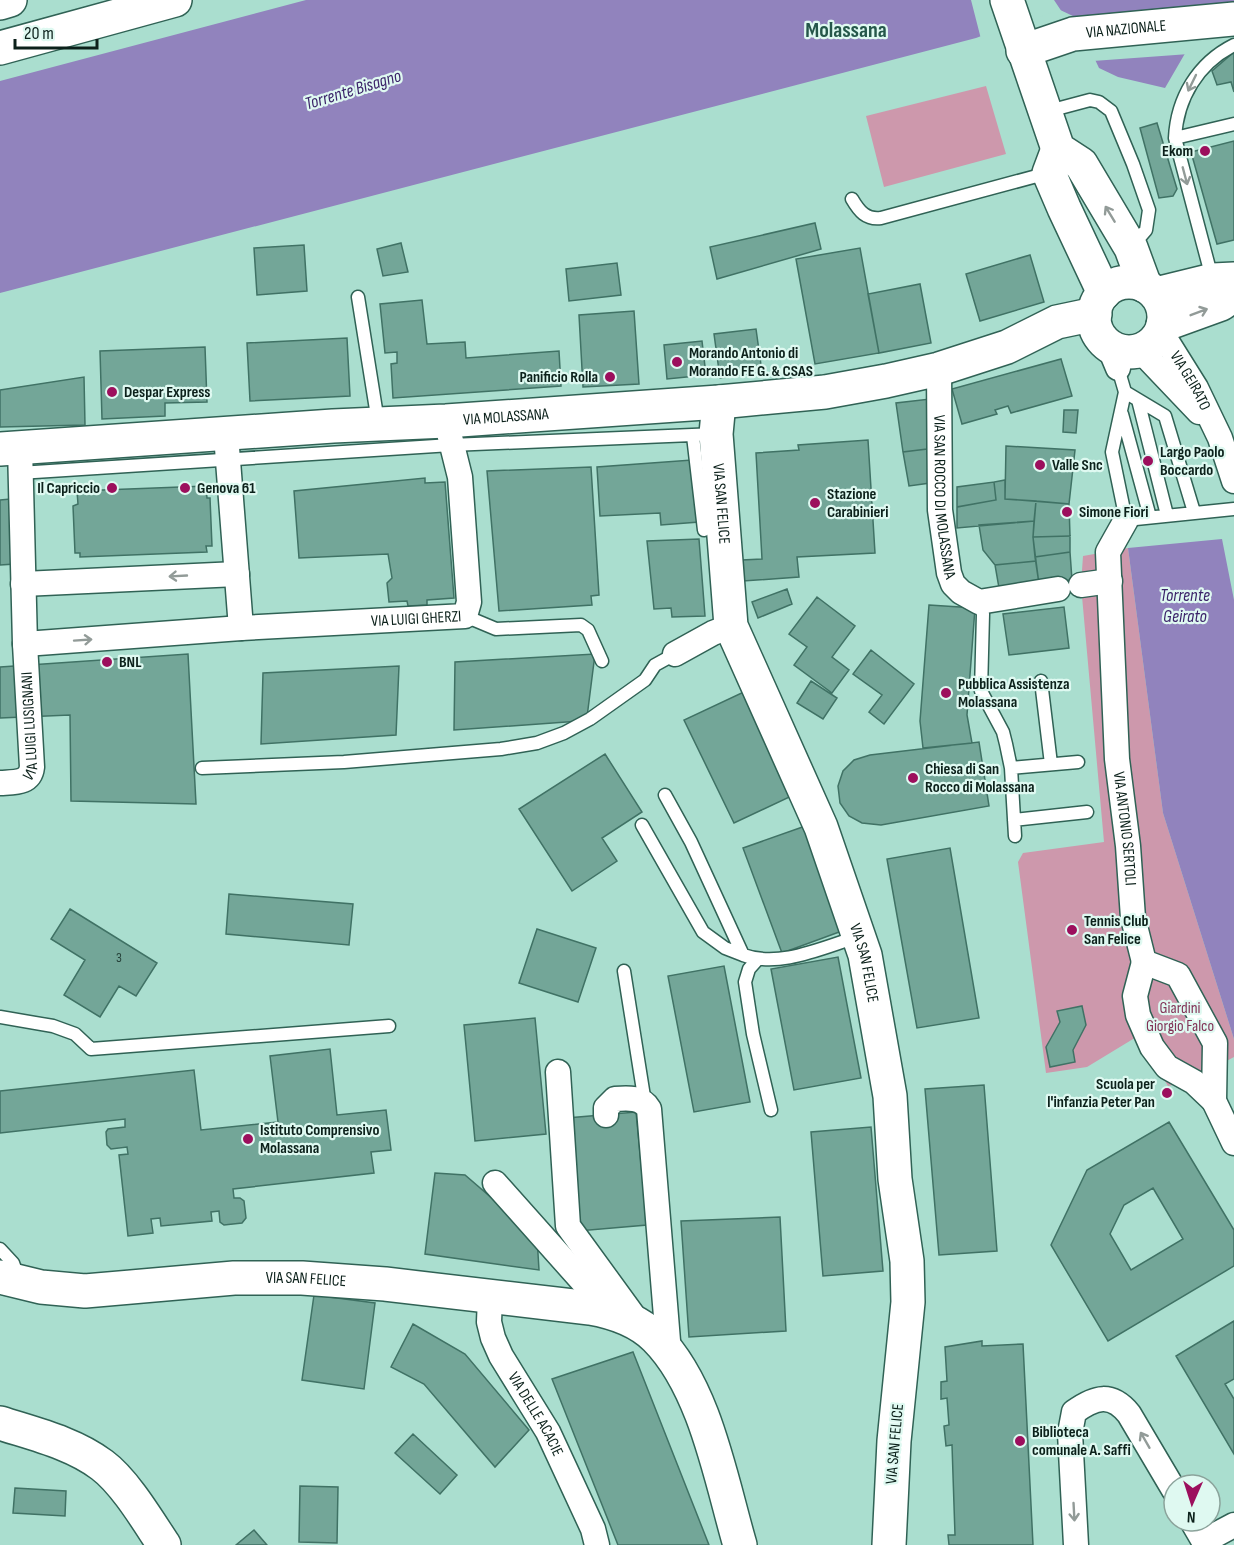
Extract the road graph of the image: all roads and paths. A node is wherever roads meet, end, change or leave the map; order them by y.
1 (10, 0) edge
2 (175, 0) edge
3 (1007, 0) edge
4 (0, 3) edge
5 (1234, 19) edge
6 (1234, 29) edge
7 (1020, 42) junction
8 (1234, 45) edge
9 (0, 48) edge
10 (1039, 98) junction
11 (1234, 124) edge
12 (1175, 138) junction
13 (1053, 161) junction
14 (852, 199) dead end
15 (1131, 248) junction
16 (1227, 285) edge
17 (358, 297) dead end
18 (1129, 324) junction
19 (939, 369) junction
20 (1125, 392) junction
21 (1138, 400) junction
22 (719, 402) junction
23 (1121, 411) junction
24 (379, 423) junction
25 (448, 433) junction
26 (705, 435) junction
27 (227, 448) junction
28 (13, 457) edge
29 (1234, 481) edge
30 (1234, 509) edge
31 (1194, 512) junction
32 (1167, 515) junction
33 (1138, 518) junction
34 (704, 530) dead end
35 (237, 573) junction
36 (1110, 582) junction
37 (23, 584) junction
38 (1081, 585) dead end
39 (1058, 589) dead end
40 (979, 602) junction
41 (465, 616) junction
42 (730, 626) junction
43 (241, 628) junction
44 (25, 644) junction
45 (675, 654) joint
46 (602, 660) dead end
47 (1041, 681) dead end
48 (1078, 762) dead end
49 (1051, 764) junction
50 (202, 768) dead end
51 (1011, 768) junction
52 (0, 783) edge
53 (665, 795) dead end
54 (1087, 812) dead end
55 (1014, 820) junction
56 (642, 825) dead end
57 (1015, 836) dead end
58 (858, 936) junction
59 (743, 955) junction
60 (757, 960) junction
61 (1144, 962) junction
62 (624, 971) dead end
63 (0, 1017) edge
64 (389, 1026) dead end
65 (558, 1072) dead end
66 (1214, 1101) junction
67 (645, 1102) junction
68 (771, 1110) dead end
69 (606, 1115) dead end
70 (1234, 1143) edge
71 (495, 1183) dead end
72 (0, 1249) edge
73 (10, 1280) edge
74 (490, 1297) junction
75 (610, 1312) junction
76 (643, 1328) junction
77 (669, 1353) junction
78 (0, 1424) edge
79 (1164, 1473) edge
80 (1234, 1524) edge
81 (1201, 1536) edge
82 (597, 1540) edge
83 (164, 1545) edge
84 (740, 1545) edge
85 (889, 1545) edge
86 (1076, 1545) edge

1 - 4 street
2 - 9 street
3 - 7 street
5 - 7 street, VIA NAZIONALE
6 - 10 street, VIA NAZIONALE
7 - 10 street
8 -> 12 lane
10 - 13 street
10 - 15 lane
11 - 12 lane
12 -> 16 lane
13 - 14 lane
15 -> 13 street
13 - 18 street
15 - 18 street
16 - 18 street, VIA MOLASSANA
17 - 24 lane
18 - 19 street, VIA MOLASSANA
18 - 20 lane
18 - 29 street, VIA GEIRATO
19 - 22 street, VIA MOLASSANA
19 - 40 street, VIA SAN ROCCO DI MOLASSANA
20 - 21 lane
20 - 23 lane
21 - 31 lane
21 - 32 lane
22 - 25 street, VIA MOLASSANA
22 - 26 street, VIA SAN FELICE
23 - 33 lane
23 - 33 lane
24 - 25 street, VIA MOLASSANA
24 - 27 street, VIA MOLASSANA
25 - 26 lane
25 - 27 lane
25 - 41 street, VIA LUIGI GHERZI
26 - 34 lane
26 - 42 street, VIA SAN FELICE
27 - 28 street, VIA MOLASSANA
27 - 35 street
28 - 37 street
30 - 31 lane
31 - 32 lane
32 - 33 lane
33 - 36 street, VIA ANTONIO SERTOLI
35 -> 37 street
35 - 43 street
36 - 38 street
36 - 61 street, VIA ANTONIO SERTOLI
37 - 44 street
39 - 40 street
40 - 51 lane
41 - 43 street, VIA LUIGI GHERZI
41 - 46 lane
42 - 45 street
42 - 58 street, VIA SAN FELICE
44 -> 43 street, VIA LUIGI GHERZI
44 - 52 street, VIA LUIGI LUSIGNANI
45 - 50 lane
47 - 49 lane
48 - 49 lane
49 - 51 lane
51 - 55 lane
53 - 59 lane
54 - 55 lane
55 - 57 lane
56 - 59 lane
58 - 60 lane
58 - 85 street, VIA SAN FELICE
59 - 60 lane
60 - 68 lane
61 - 66 street
61 - 66 street
62 - 67 lane
63 - 64 lane
65 - 76 street, VIA SAN FELICE
66 - 70 street
67 - 69 street
67 - 77 street, VIA SAN FELICE
71 - 75 street, VIA SAN FELICE
72 - 73 lane
73 - 74 street, VIA SAN FELICE
74 - 75 street, VIA SAN FELICE
74 - 82 street, VIA DELLE ACACIE
75 - 76 street, VIA SAN FELICE
76 - 77 street, VIA SAN FELICE
77 - 84 street, VIA SAN FELICE
78 - 83 street
79 -> 86 street
80 - 81 street

